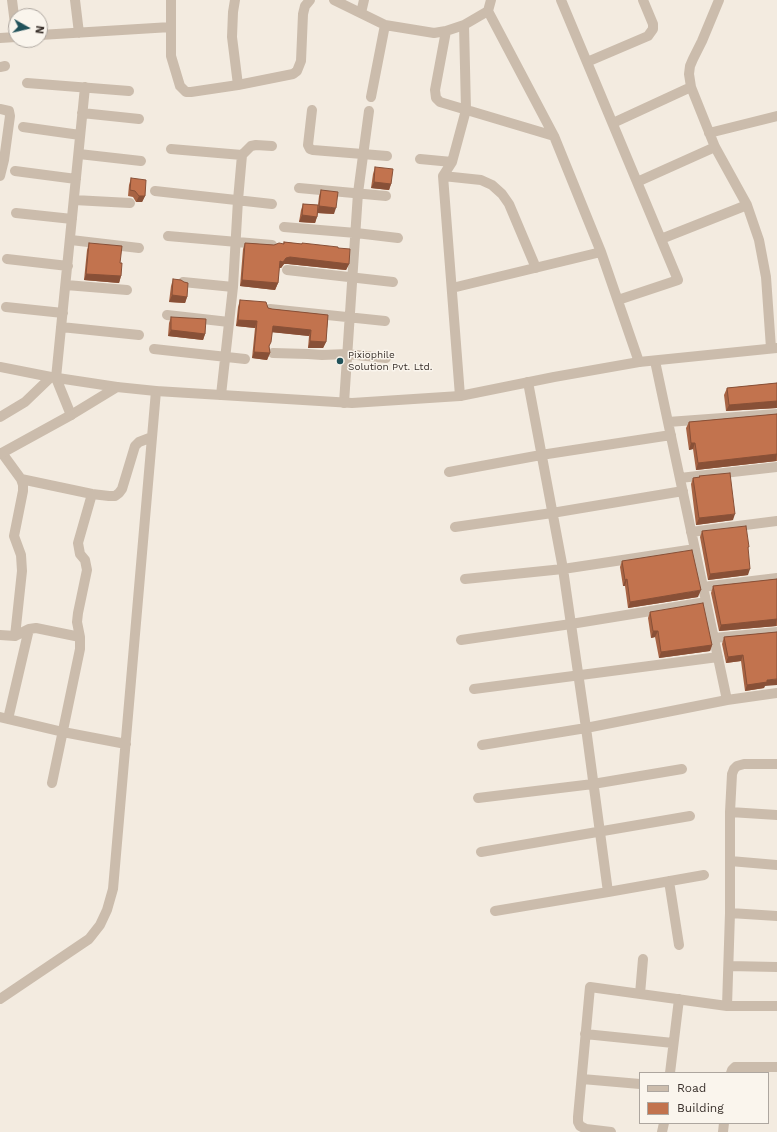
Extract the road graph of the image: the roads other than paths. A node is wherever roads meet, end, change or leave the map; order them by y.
1 (75, 0) edge
2 (171, 0) edge
3 (235, 0) edge
4 (310, 0) edge
5 (335, 0) edge
6 (364, 0) edge
7 (491, 0) edge
8 (643, 0) edge
9 (719, 0) edge
10 (564, 1) edge
11 (488, 11) junction
12 (361, 13) junction
13 (386, 25) junction
14 (464, 25) junction
15 (171, 27) junction
16 (446, 31) junction
17 (79, 33) junction
18 (48, 35) edge
19 (587, 62) junction
20 (27, 83) dead end
21 (238, 85) junction
22 (85, 87) junction
23 (691, 87) junction
24 (129, 91) dead end
25 (371, 97) dead end
26 (0, 109) edge
27 (312, 110) dead end
28 (466, 110) junction
29 (369, 111) dead end
30 (82, 113) junction
31 (777, 116) edge
32 (139, 119) dead end
33 (613, 123) junction
34 (23, 128) dead end
35 (709, 133) junction
36 (80, 135) junction
37 (554, 136) junction
38 (272, 146) dead end
39 (715, 147) junction
40 (171, 149) dead end
41 (79, 154) junction
42 (364, 154) junction
43 (242, 155) junction
44 (387, 156) dead end
45 (420, 159) dead end
46 (2, 160) edge
47 (141, 161) dead end
48 (452, 162) junction
49 (15, 171) dead end
50 (0, 176) edge
51 (443, 176) junction
52 (76, 179) junction
53 (637, 182) junction
54 (299, 188) dead end
55 (155, 191) dead end
56 (358, 193) junction
57 (386, 196) dead end
58 (74, 200) junction
59 (238, 200) junction
60 (130, 203) dead end
61 (272, 204) dead end
62 (747, 205) junction
63 (16, 213) dead end
64 (72, 220) junction
65 (284, 227) dead end
66 (356, 233) junction
67 (168, 236) dead end
68 (398, 238) dead end
69 (661, 239) junction
70 (70, 240) junction
71 (236, 241) junction
72 (272, 244) edge
73 (139, 248) dead end
74 (601, 252) junction
75 (7, 259) dead end
76 (68, 266) junction
77 (536, 268) junction
78 (287, 270) dead end
79 (353, 278) junction
80 (183, 282) edge
81 (393, 282) dead end
82 (66, 285) junction
83 (233, 287) junction
84 (452, 288) junction
85 (127, 290) dead end
86 (618, 300) junction
87 (6, 307) dead end
88 (270, 309) edge
89 (63, 313) junction
90 (168, 315) dead end
91 (350, 317) junction
92 (385, 321) dead end
93 (229, 322) junction
94 (61, 327) junction
95 (140, 335) dead end
96 (774, 348) edge
97 (154, 349) dead end
98 (273, 353) dead end
99 (347, 354) junction
100 (226, 357) junction
101 (386, 358) dead end
102 (245, 359) dead end
103 (655, 361) junction
104 (638, 362) junction
105 (0, 367) edge
106 (54, 378) junction
107 (528, 382) junction
108 (117, 387) junction
109 (156, 391) junction
110 (221, 395) junction
111 (460, 396) junction
112 (344, 403) junction
113 (777, 414) edge
114 (71, 415) junction
115 (0, 417) edge
116 (668, 422) junction
117 (671, 435) junction
118 (152, 437) junction
119 (1, 454) edge
120 (541, 455) junction
121 (777, 467) edge
122 (449, 472) dead end
123 (680, 478) junction
124 (21, 479) junction
125 (683, 491) junction
126 (92, 494) junction
127 (552, 514) junction
128 (777, 521) edge
129 (455, 527) dead end
130 (691, 532) junction
131 (695, 549) junction
132 (562, 569) junction
133 (777, 578) edge
134 (465, 579) dead end
135 (703, 587) junction
136 (706, 602) junction
137 (571, 624) junction
138 (29, 629) junction
139 (777, 632) edge
140 (0, 635) edge
141 (15, 636) junction
142 (80, 637) junction
143 (714, 638) junction
144 (461, 640) dead end
145 (718, 657) junction
146 (578, 675) junction
147 (474, 689) dead end
148 (777, 693) edge
149 (727, 700) junction
150 (4, 718) edge
151 (586, 728) junction
152 (63, 732) junction
153 (126, 744) junction
154 (482, 745) dead end
155 (777, 764) edge
156 (682, 769) dead end
157 (52, 783) dead end
158 (593, 784) junction
159 (478, 798) dead end
160 (730, 812) junction
161 (777, 815) edge
162 (690, 816) dead end
163 (599, 831) junction
164 (481, 852) dead end
165 (730, 861) junction
166 (777, 865) edge
167 (704, 874) dead end
168 (669, 881) junction
169 (608, 892) junction
170 (495, 911) dead end
171 (730, 913) junction
172 (777, 916) edge
173 (679, 945) dead end
174 (642, 959) dead end
175 (729, 966) junction
176 (777, 967) edge
177 (640, 994) junction
178 (0, 999) edge
179 (679, 999) junction
180 (727, 1006) junction
181 (777, 1006) edge
182 (586, 1034) junction
183 (673, 1043) junction
184 (777, 1067) edge
185 (670, 1072) edge
186 (731, 1072) edge
187 (582, 1079) junction
188 (639, 1084) edge
189 (611, 1132) edge

1 - 17 street
2 - 15 street
3 - 21 street
4 - 21 street
5 - 12 street
6 - 12 street
7 - 11 street
8 - 19 street
9 - 23 street
10 - 19 street
11 - 14 street
11 - 37 street
12 - 13 street
13 - 16 street
13 - 25 street
14 - 16 street
14 - 28 street
15 - 17 street
15 - 21 street
16 - 28 street
17 - 18 street
19 - 33 street
20 - 22 street
22 - 24 street
22 - 30 street
23 - 33 street
23 - 35 street
26 - 46 street
27 - 42 street
28 - 37 street
28 - 48 street
29 - 42 street
30 - 32 street
30 - 36 street
31 - 35 street
33 - 53 street
34 - 36 street
35 - 39 street
36 - 41 street
37 - 74 street
38 - 43 street
39 - 53 street
39 - 62 street
40 - 43 street
41 - 47 street
41 - 52 street
42 - 44 street
42 - 56 street
43 - 59 street
45 - 48 street
46 - 50 street
48 - 51 street
49 - 52 street
51 - 77 street
51 - 84 street
52 - 58 street
53 - 69 street
54 - 56 street
55 - 59 street
56 - 57 street
56 - 66 street
58 - 60 street
58 - 64 street
59 - 61 street
59 - 71 street
62 - 69 street
62 - 96 street
63 - 64 street
64 - 70 street
65 - 66 street
66 - 68 street
66 - 79 street
67 - 71 street
69 - 86 street
70 - 73 street
70 - 76 street
71 - 72 street
71 - 83 street
74 - 77 street
74 - 86 street
75 - 76 street
76 - 82 street
77 - 84 street
78 - 79 street
79 - 81 street
79 - 91 street
80 - 83 street
82 - 85 street
82 - 89 street
83 - 93 street
84 - 111 street
86 - 104 street
87 - 89 street
88 - 91 street
89 - 94 street
90 - 93 street
91 - 92 street
91 - 99 street
93 - 100 street
94 - 95 street
94 - 106 street
96 - 103 street
97 - 100 street
98 - 99 street
99 - 101 street
99 - 112 street
100 - 102 street
100 - 110 street
103 - 104 street
103 - 116 street
104 - 107 street
105 - 106 street
106 - 108 street
106 - 114 street
106 - 115 street
107 - 111 street
107 - 120 street
108 - 109 street
108 - 114 street
109 - 110 street
109 - 118 street
110 - 112 street
111 - 112 street
113 - 116 street
114 - 119 street
116 - 117 street
117 - 120 street
117 - 123 street
118 - 126 street
118 - 153 street
119 - 124 street
120 - 122 street
120 - 127 street
121 - 123 street
123 - 125 street
124 - 126 street
124 - 141 street
125 - 127 street
125 - 130 street
126 - 142 street
127 - 129 street
127 - 132 street
128 - 130 street
130 - 131 street
131 - 132 street
131 - 135 street
132 - 134 street
132 - 137 street
133 - 135 street
135 - 136 street
136 - 137 street
136 - 143 street
137 - 144 street
137 - 146 street
138 - 141 street
138 - 142 street
138 - 150 street
139 - 143 street
140 - 141 street
142 - 152 street
143 - 145 street
145 - 146 street
145 - 149 street
146 - 147 street
146 - 151 street
148 - 149 street
149 - 151 street
150 - 152 street
151 - 154 street
151 - 158 street
152 - 153 street
152 - 157 street
153 - 178 street
155 - 160 street
156 - 158 street
158 - 159 street
158 - 163 street
160 - 161 street
160 - 165 street
162 - 163 street
163 - 164 street
163 - 169 street
165 - 166 street
165 - 171 street
167 - 168 street
168 - 169 street
168 - 173 street
169 - 170 street
171 - 172 street
171 - 175 street
174 - 177 street
175 - 176 street
175 - 180 street
177 - 179 street
177 - 182 street
179 - 180 street
179 - 183 street
180 - 181 street
182 - 183 street
182 - 187 street
183 - 185 street
184 - 186 street
187 - 188 street
187 - 189 street

